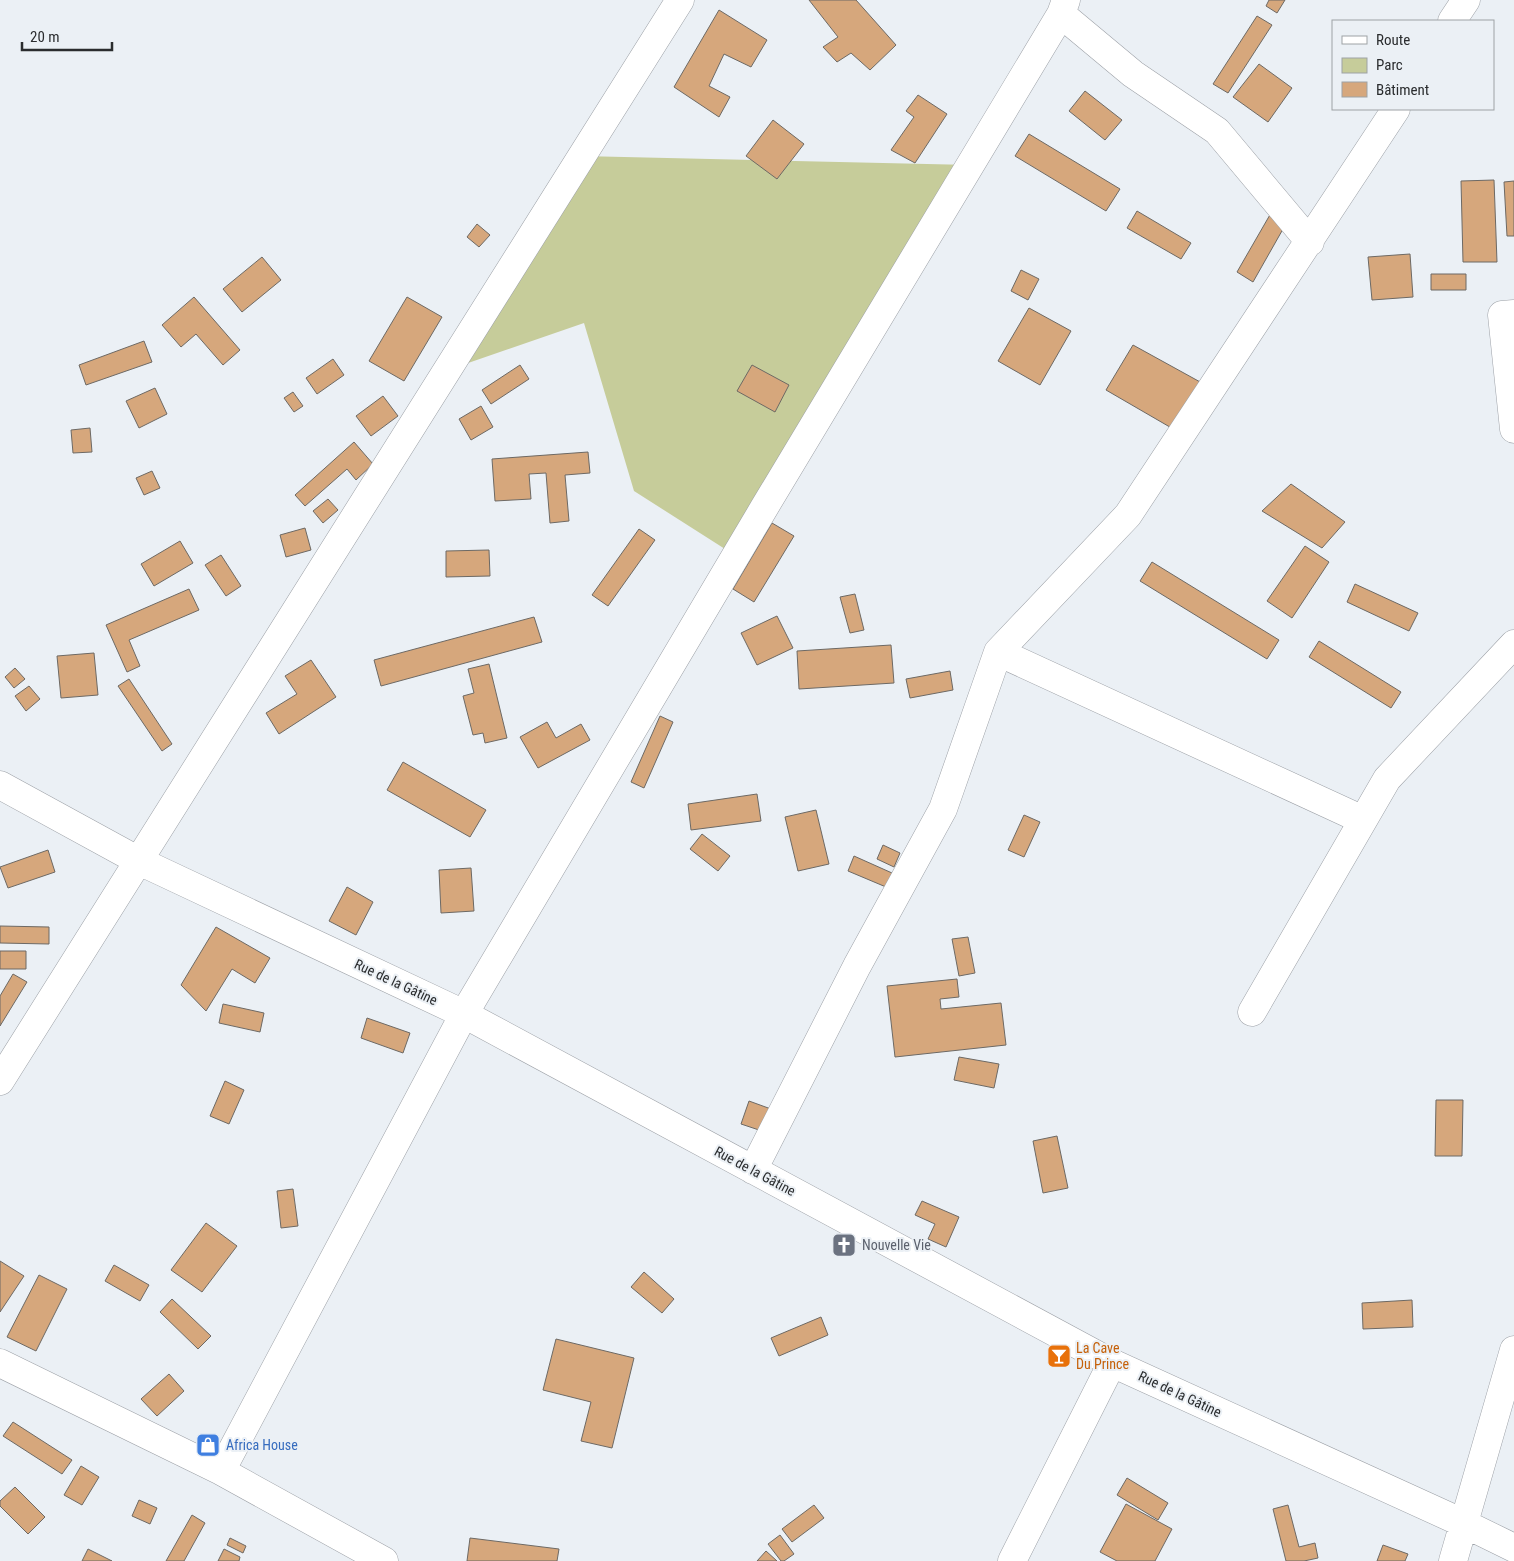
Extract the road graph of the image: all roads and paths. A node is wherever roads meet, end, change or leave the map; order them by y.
1 (680, 0) edge
2 (1466, 0) edge
3 (1063, 7) edge
4 (1453, 20) edge
5 (1395, 110) edge
6 (1310, 242) junction
7 (1514, 314) edge
8 (1514, 429) edge
9 (1514, 644) edge
10 (998, 652) junction
11 (0, 785) edge
12 (1363, 820) junction
13 (139, 861) junction
14 (1252, 1012) dead end
15 (464, 1014) junction
16 (0, 1081) edge
17 (754, 1170) junction
18 (1514, 1350) edge
19 (0, 1363) edge
20 (1112, 1363) junction
21 (221, 1471) junction
22 (1464, 1523) junction
23 (1514, 1548) edge
24 (384, 1561) edge
25 (1012, 1561) edge
26 (1453, 1561) edge

1 - 13 street
2 - 4 street
3 - 6 street
3 - 15 street
5 - 6 street
6 - 10 street
7 - 8 street
9 - 12 street
10 - 12 street
10 - 17 street
11 - 13 street, Rue de la Gâtine
12 - 14 street
13 - 15 street, Rue de la Gâtine
13 - 16 street
15 - 17 street, Rue de la Gâtine
15 - 21 street
17 - 20 street, Rue de la Gâtine
18 - 22 street
19 - 21 street
20 - 22 street, Rue de la Gâtine
20 - 25 street
21 - 24 street
22 - 23 street, Rue de la Gâtine
22 - 26 street

